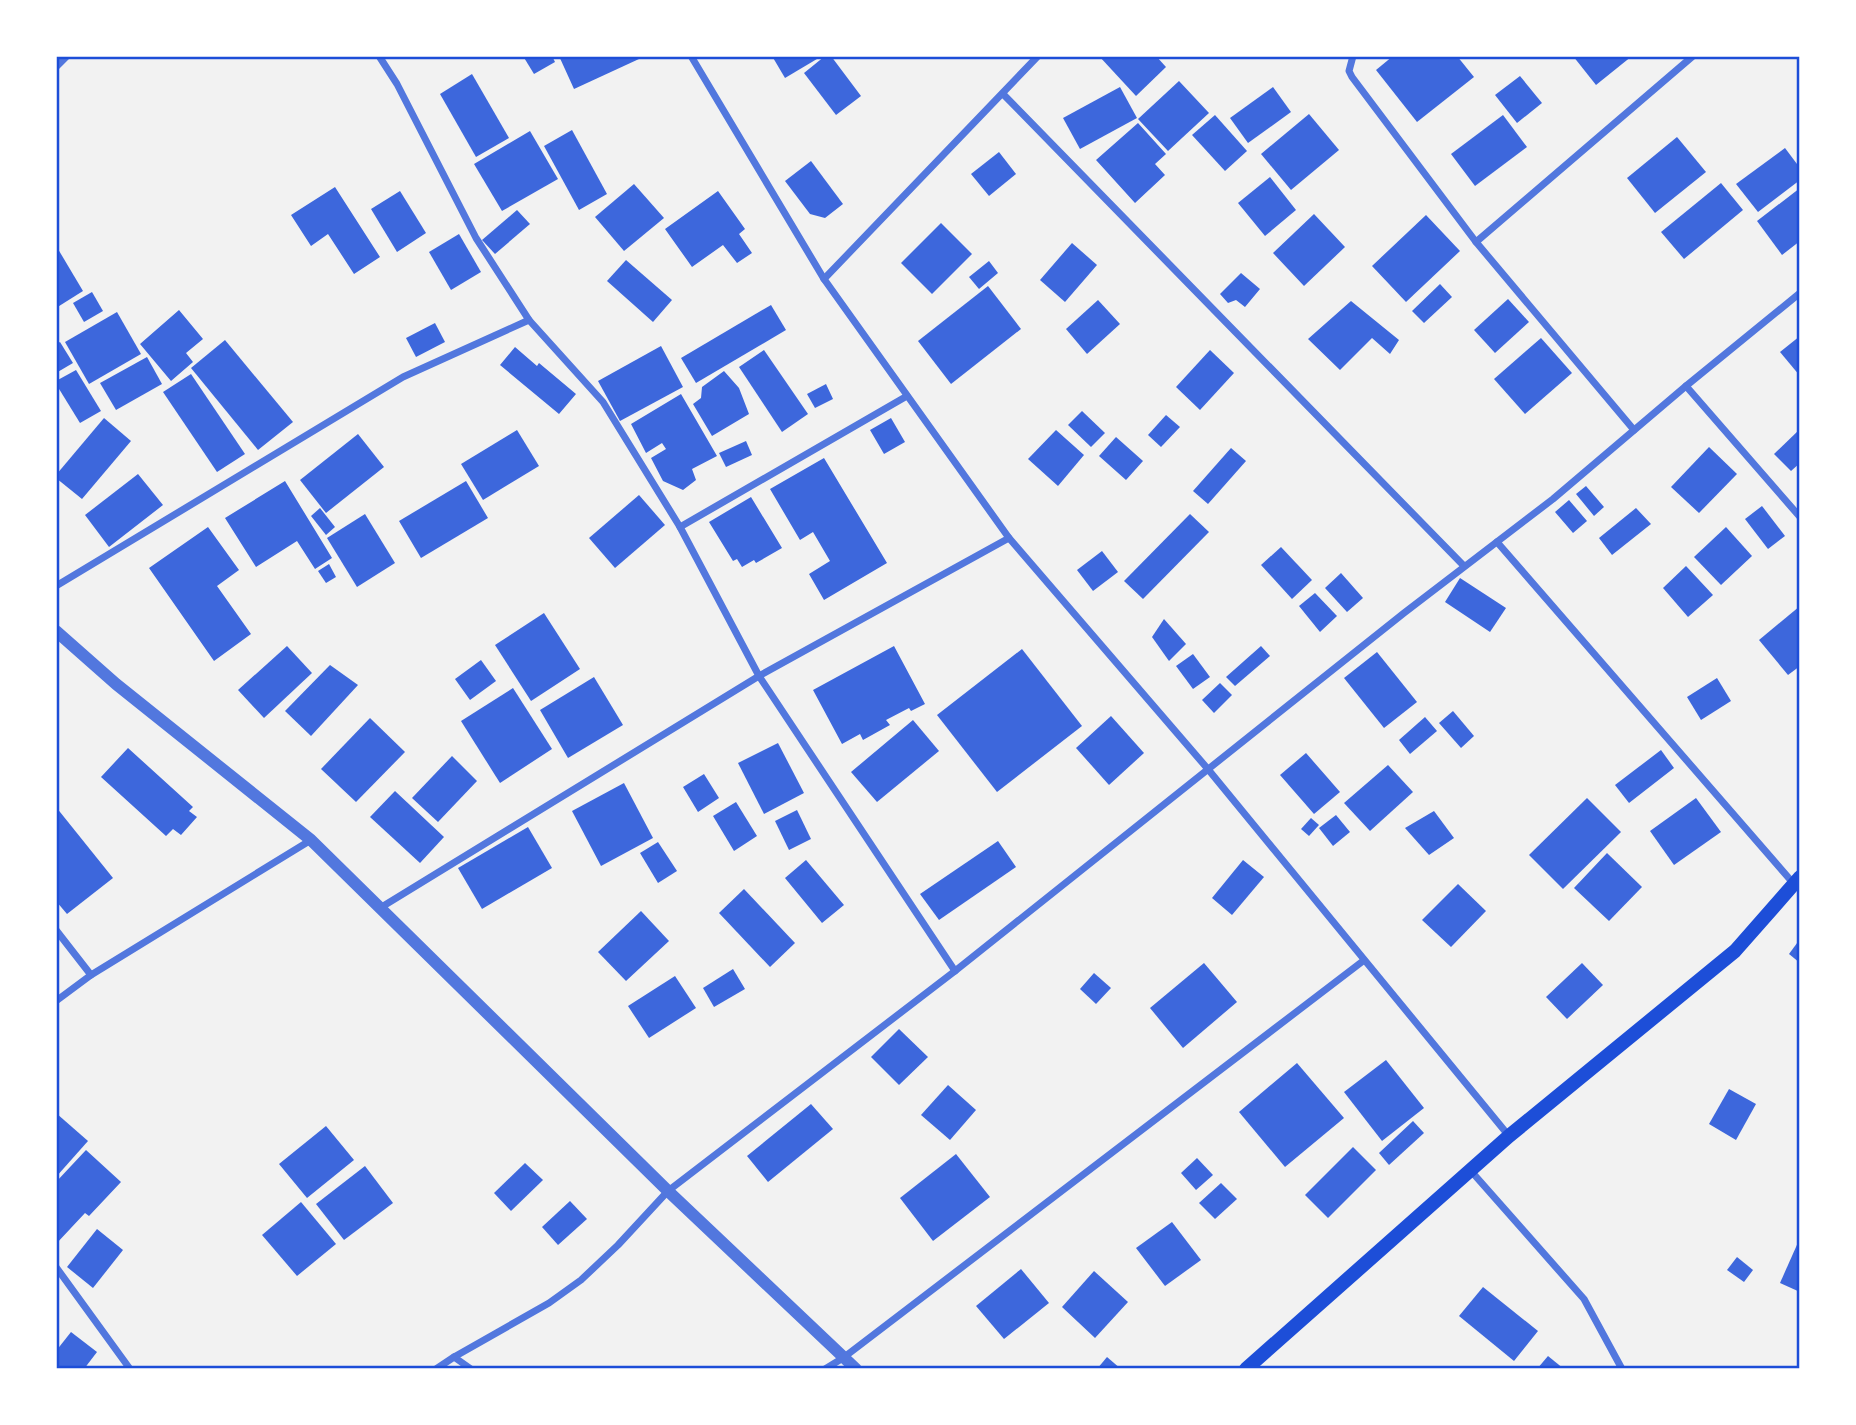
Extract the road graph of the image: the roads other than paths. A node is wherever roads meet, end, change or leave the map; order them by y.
1 (67, 56) edge
2 (379, 56) edge
3 (691, 56) edge
4 (1038, 56) edge
5 (1353, 56) edge
6 (1693, 56) edge
7 (56, 67) edge
8 (1003, 94) junction
9 (1476, 242) junction
10 (824, 278) junction
11 (1800, 293) edge
12 (529, 320) junction
13 (1686, 386) junction
14 (907, 396) junction
15 (1634, 430) junction
16 (1800, 517) edge
17 (680, 527) junction
18 (1009, 538) junction
19 (1497, 542) junction
20 (1464, 566) junction
21 (56, 586) edge
22 (56, 631) edge
23 (760, 676) junction
24 (1207, 768) junction
25 (311, 840) junction
26 (1797, 881) edge
27 (380, 908) junction
28 (56, 930) edge
29 (1363, 961) junction
30 (955, 971) junction
31 (91, 975) junction
32 (56, 1000) edge
33 (1508, 1136) junction
34 (1470, 1170) junction
35 (668, 1191) junction
36 (56, 1267) edge
37 (454, 1357) junction
38 (843, 1358) junction
39 (130, 1369) edge
40 (436, 1369) edge
41 (471, 1369) edge
42 (825, 1369) edge
43 (856, 1369) edge
44 (1246, 1369) edge
45 (1622, 1369) edge

1 - 7 street
2 - 12 street
3 - 10 street
4 - 8 street
5 - 9 street
6 - 9 street
8 - 10 street
8 - 20 street
9 - 15 street
10 - 14 street
11 - 13 street
12 - 17 street
12 - 21 street
13 - 15 street
13 - 16 street
14 - 17 street
14 - 18 street
15 - 19 street
17 - 23 street
18 - 23 street
18 - 24 street
19 - 20 street
19 - 26 street
20 - 24 street
22 - 25 street
23 - 27 street
23 - 30 street
24 - 29 street
24 - 30 street
25 - 27 street
25 - 31 street
26 - 33 main road
27 - 35 street
28 - 31 street
29 - 33 street
29 - 38 street
30 - 35 street
31 - 32 street
33 - 34 main road
34 - 44 main road
34 - 45 street
35 - 37 street
35 - 38 street
36 - 39 street
37 - 40 street
37 - 41 street
38 - 42 street
38 - 43 street

